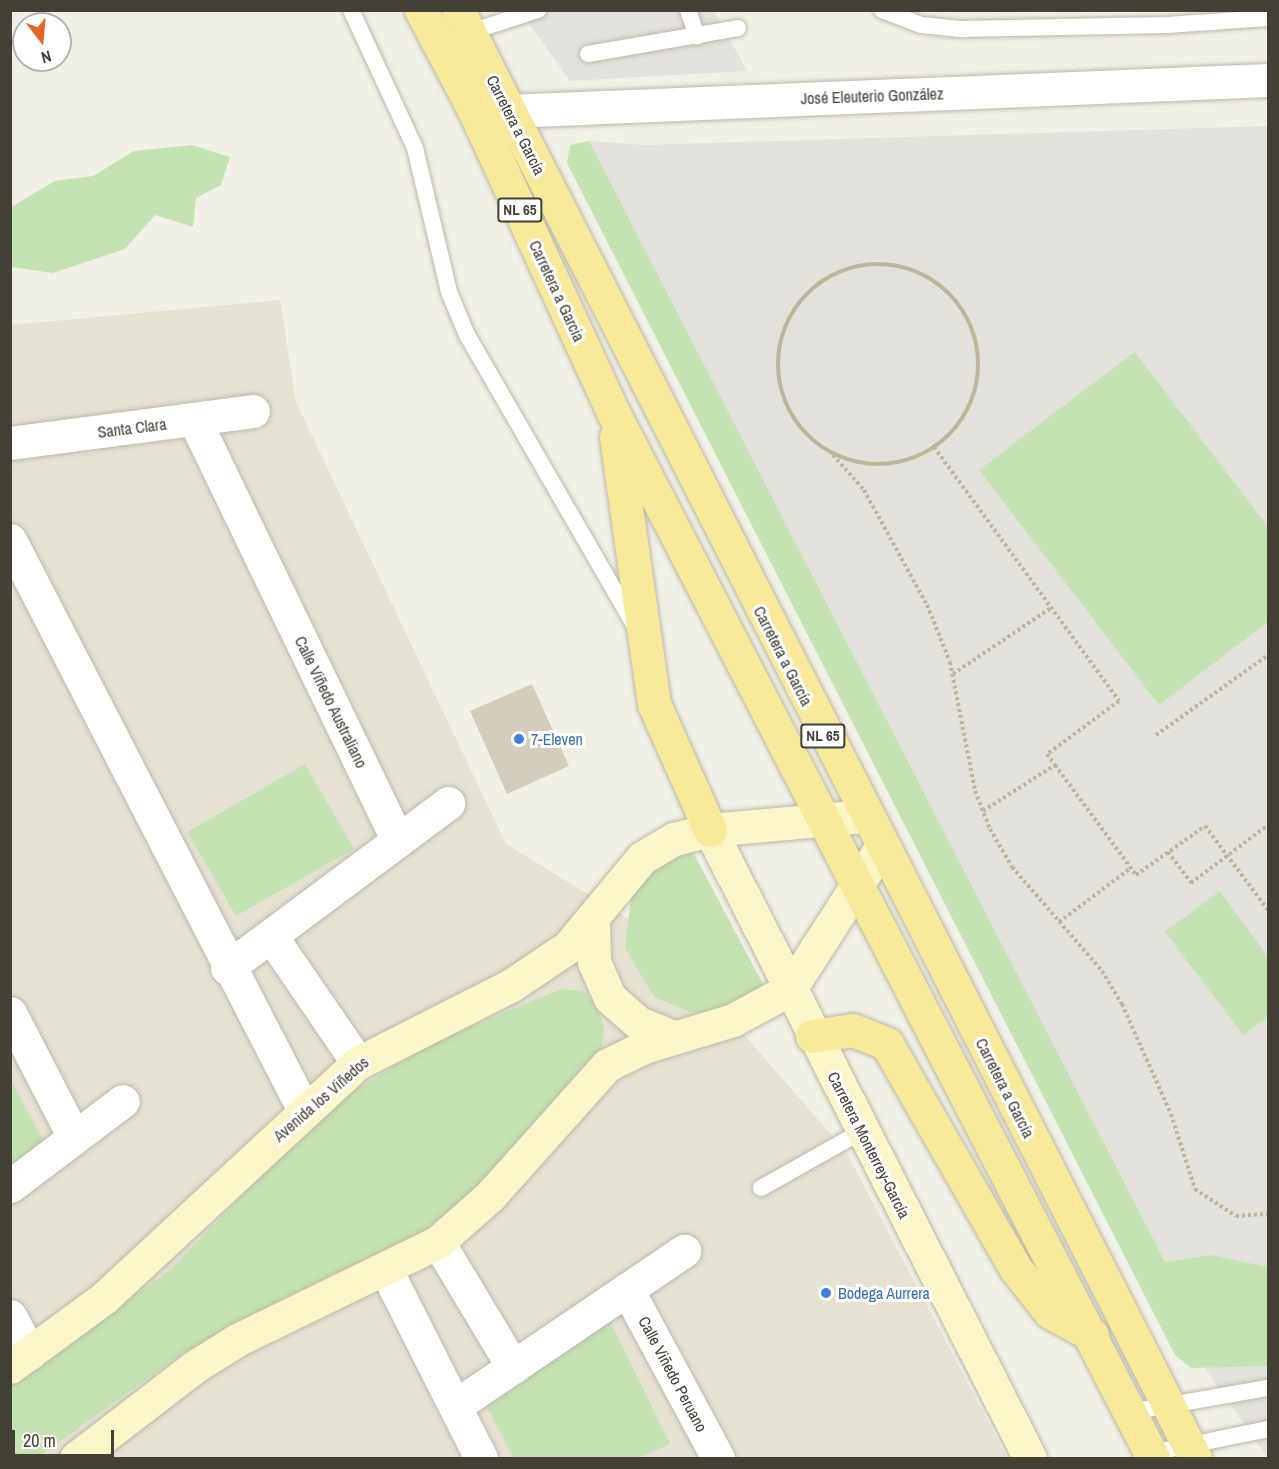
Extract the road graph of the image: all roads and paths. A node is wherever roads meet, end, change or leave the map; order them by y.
1 (351, 10) edge
2 (421, 10) edge
3 (538, 10) edge
4 (688, 10) edge
5 (882, 10) edge
6 (1170, 18) edge
7 (1269, 18) edge
8 (464, 21) edge
9 (738, 28) dead end
10 (697, 36) junction
11 (438, 42) junction
12 (588, 54) dead end
13 (1269, 80) edge
14 (508, 110) junction
15 (475, 112) junction
16 (253, 411) dead end
17 (613, 412) junction
18 (195, 421) junction
19 (10, 443) edge
20 (934, 447) junction
21 (833, 455) junction
22 (10, 540) edge
23 (1051, 608) junction
24 (644, 641) junction
25 (1269, 655) edge
26 (953, 674) junction
27 (1156, 735) dead end
28 (1055, 765) junction
29 (448, 803) dead end
30 (983, 811) junction
31 (865, 816) junction
32 (820, 819) junction
33 (1269, 825) edge
34 (710, 830) junction
35 (398, 841) junction
36 (881, 848) junction
37 (1168, 852) junction
38 (1228, 856) junction
39 (1131, 868) junction
40 (855, 889) junction
41 (1269, 910) edge
42 (593, 920) junction
43 (1059, 922) junction
44 (271, 936) junction
45 (227, 968) junction
46 (789, 989) junction
47 (10, 1013) edge
48 (812, 1036) junction
49 (674, 1037) junction
50 (358, 1063) junction
51 (123, 1101) dead end
52 (304, 1110) junction
53 (862, 1131) junction
54 (74, 1137) junction
55 (10, 1186) edge
56 (761, 1188) dead end
57 (1269, 1214) edge
58 (438, 1242) junction
59 (684, 1251) dead end
60 (386, 1270) junction
61 (627, 1289) junction
62 (10, 1316) edge
63 (1092, 1335) junction
64 (20, 1360) edge
65 (513, 1367) junction
66 (1269, 1388) edge
67 (455, 1406) junction
68 (1168, 1407) junction
69 (1130, 1412) junction
70 (1269, 1429) edge
71 (1192, 1452) edge
72 (1152, 1456) edge
73 (76, 1458) edge
74 (481, 1458) edge
75 (718, 1458) edge
76 (1030, 1458) edge

1 - 24 lane
2 - 11 main road, Carretera a Garcia / NL 65
3 - 8 lane
4 - 10 lane
5 - 6 lane
6 - 7 lane
8 - 11 lane
8 - 14 main road, Carretera a García / NL 65
9 - 10 lane
10 - 12 lane
11 - 15 main road, Carretera a Garcia / NL 65
13 - 14 street, José Eleuterio González
14 - 15 street, José Eleuterio González
14 - 31 main road, Carretera a García / NL 65
15 - 17 main road, Carretera a Garcia / NL 65
16 - 18 street, Santa Clara
17 - 24 main road
17 - 32 main road, NL 65
18 - 19 street, Santa Clara
18 - 35 street, Calle Viñedo Australiano
20 - 21 path
20 - 21 path
20 - 23 path
21 - 26 path
22 - 45 street
23 - 26 path
23 - 28 path
24 - 34 main road
25 - 27 path
26 - 30 path
28 - 30 path
28 - 39 path
29 - 35 street
30 - 43 path
31 - 32 street, Avenida los Viñedos
31 - 36 main road, Carretera a García / NL 65
32 - 34 street, Avenida los Viñedos
32 - 40 main road, NL 65
33 - 38 path
34 - 42 street, Avenida los Viñedos
34 - 46 street, Carretera Monterrey-García
35 - 44 street
36 - 40 street
36 - 68 main road, Carretera a García / NL 65
37 - 38 path
37 - 38 path
37 - 39 path
38 - 41 path
39 - 43 path
40 - 46 street
40 - 63 main road, NL 65
42 - 49 street
42 - 50 street, Avenida los Viñedos
43 - 57 path
44 - 45 street
44 - 50 street
45 - 52 street
46 - 48 street, Carretera Monterrey-García
46 - 49 street
47 - 54 street
48 - 53 street, Carretera Monterrey-García
48 - 63 main road
49 - 58 street
50 - 52 street, Avenida los Viñedos
51 - 54 street
52 - 64 street, Avenida los Viñedos
53 - 56 lane
53 - 76 street, Carretera Monterrey-García
54 - 55 street
58 - 60 street
58 - 65 street
59 - 61 street
60 - 67 street
60 - 73 street
61 - 65 street
61 - 75 street, Calle Viñedo Peruano
62 - 64 street
63 - 69 main road, NL 65
65 - 67 street
66 - 68 lane
67 - 74 street
68 - 69 lane
68 - 71 main road, Carretera a García / NL 65
69 - 72 main road, NL 65
70 - 71 lane
71 - 72 lane

